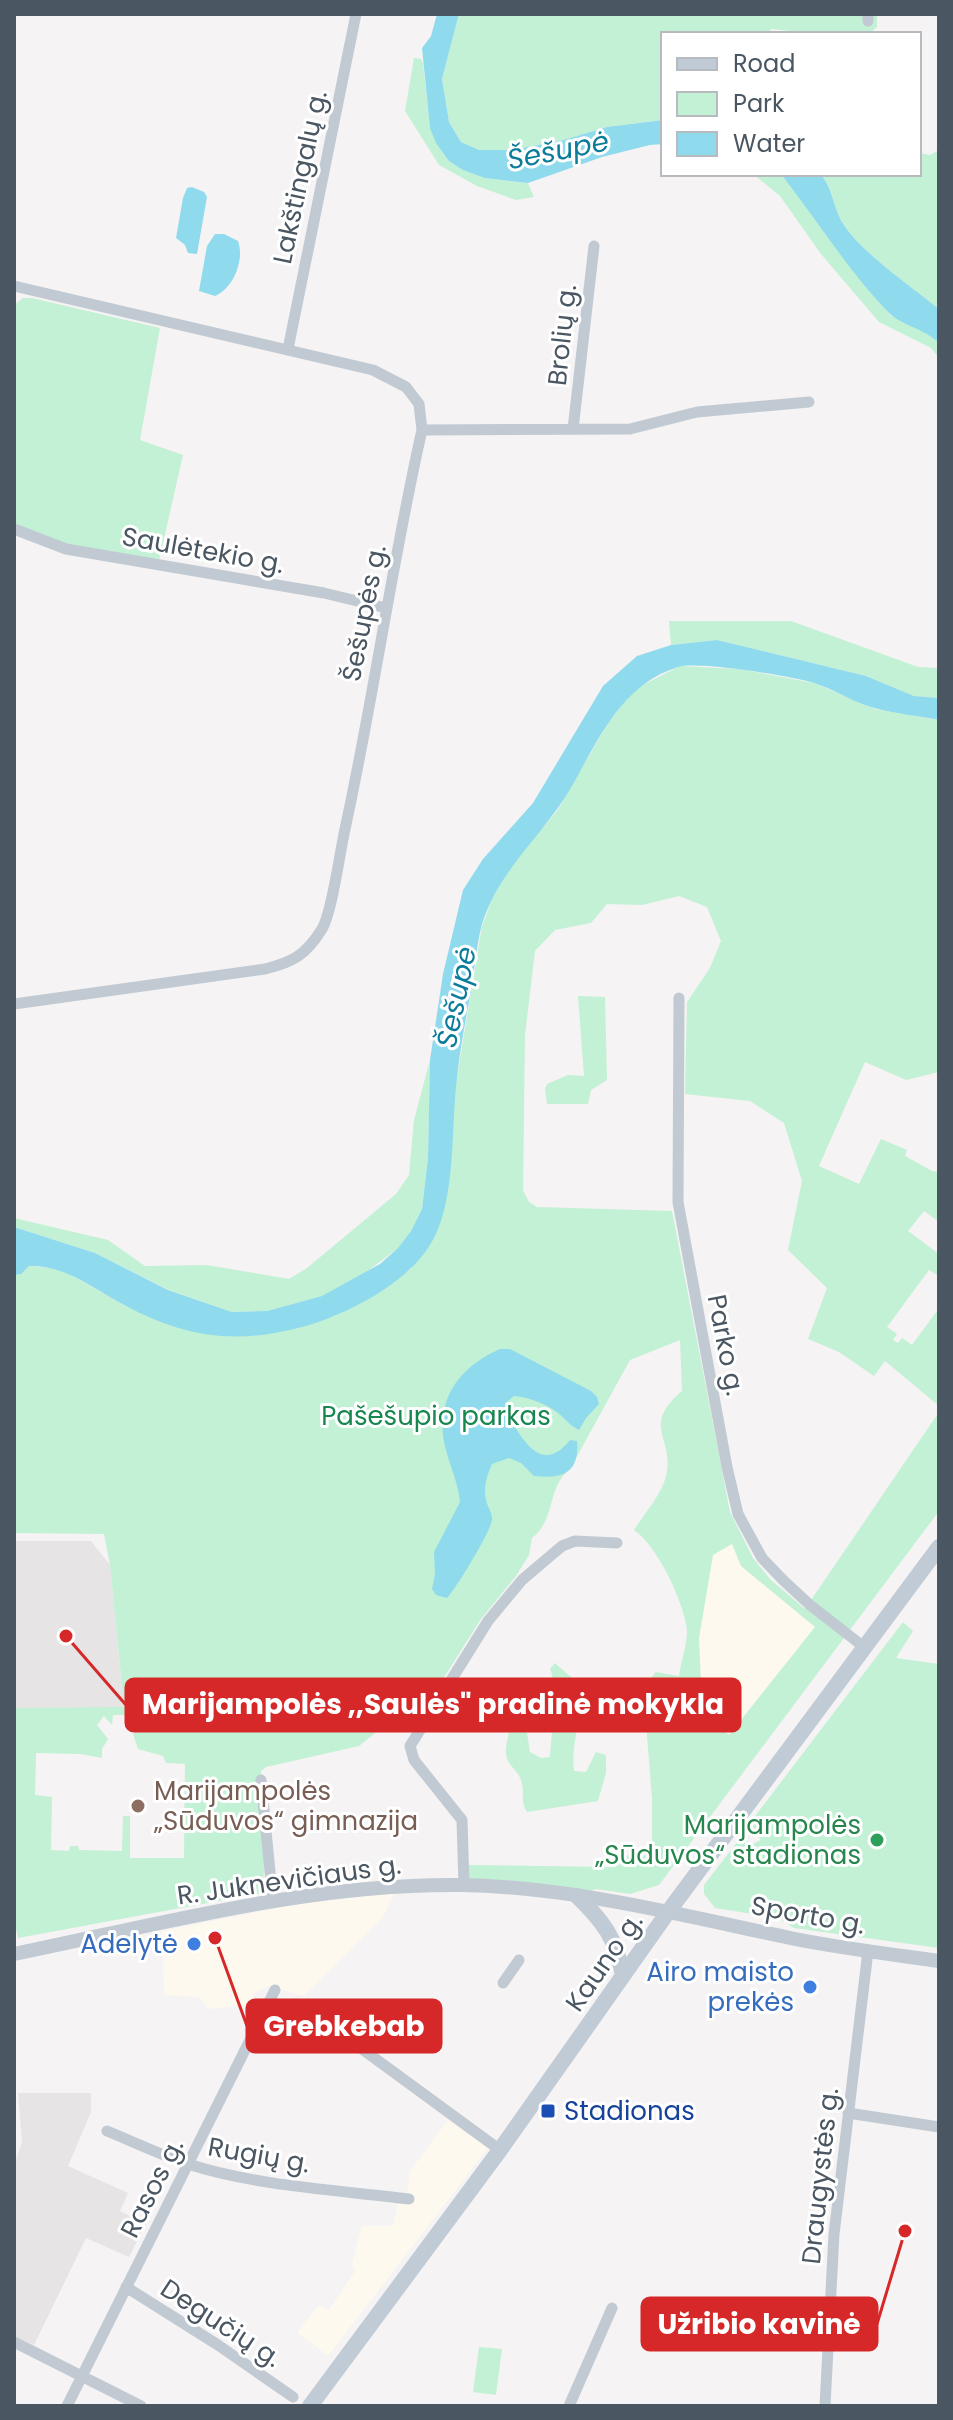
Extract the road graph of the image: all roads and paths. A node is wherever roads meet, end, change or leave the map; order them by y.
1 (356, 14) edge
2 (594, 246) dead end
3 (14, 286) edge
4 (288, 349) junction
5 (809, 402) dead end
6 (573, 429) junction
7 (422, 430) junction
8 (14, 529) edge
9 (386, 608) junction
10 (679, 998) dead end
11 (14, 1004) edge
12 (617, 1543) dead end
13 (939, 1547) edge
14 (864, 1647) junction
15 (261, 1780) dead end
16 (464, 1885) junction
17 (577, 1896) junction
18 (273, 1902) junction
19 (668, 1912) junction
20 (868, 1951) junction
21 (14, 1954) edge
22 (519, 1960) dead end
23 (939, 1961) edge
24 (623, 1975) junction
25 (503, 1983) dead end
26 (275, 1990) dead end
27 (343, 2035) dead end
28 (848, 2113) junction
29 (939, 2127) edge
30 (107, 2131) dead end
31 (500, 2150) junction
32 (189, 2164) junction
33 (409, 2199) dead end
34 (126, 2287) junction
35 (612, 2308) dead end
36 (14, 2342) edge
37 (82, 2376) junction
38 (293, 2397) dead end
39 (67, 2406) edge
40 (141, 2406) edge
41 (310, 2406) edge
42 (569, 2406) edge
43 (825, 2406) edge

1 - 4 street, Lakštingalų g.
2 - 6 street, Brolių g.
3 - 4 street, Šešupės g.
4 - 7 street, Šešupės g.
5 - 6 street
6 - 7 street
7 - 9 street, Šešupės g.
8 - 9 street, Saulėtekio g.
9 - 11 street, Šešupės g.
10 - 14 street, Parko g.
12 - 16 street
13 - 14 main road, Kauno g.
14 - 19 main road, Kauno g.
15 - 18 street
16 - 17 street, R. Juknevičiaus g.
16 - 18 street, R. Juknevičiaus g.
17 - 19 street, R. Juknevičiaus g.
17 - 24 main road
18 - 21 street, R. Juknevičiaus g.
19 - 20 street, Sporto g.
19 - 24 main road, Kauno g.
20 - 23 street, Sporto g.
20 - 28 street, Draugystės g.
22 - 25 street
24 - 31 main road, Kauno g.
26 - 32 street, Rasos g.
27 - 31 street
28 - 29 street
28 - 43 street, Draugystės g.
30 - 32 street, Rugių g.
31 - 41 main road, Kauno g.
32 - 33 street, Rugių g.
32 - 34 street, Rasos g.
34 - 37 street, Rasos g.
34 - 38 street, Degučių g.
35 - 42 street
36 - 37 street
37 - 39 street, Rasos g.
37 - 40 street

